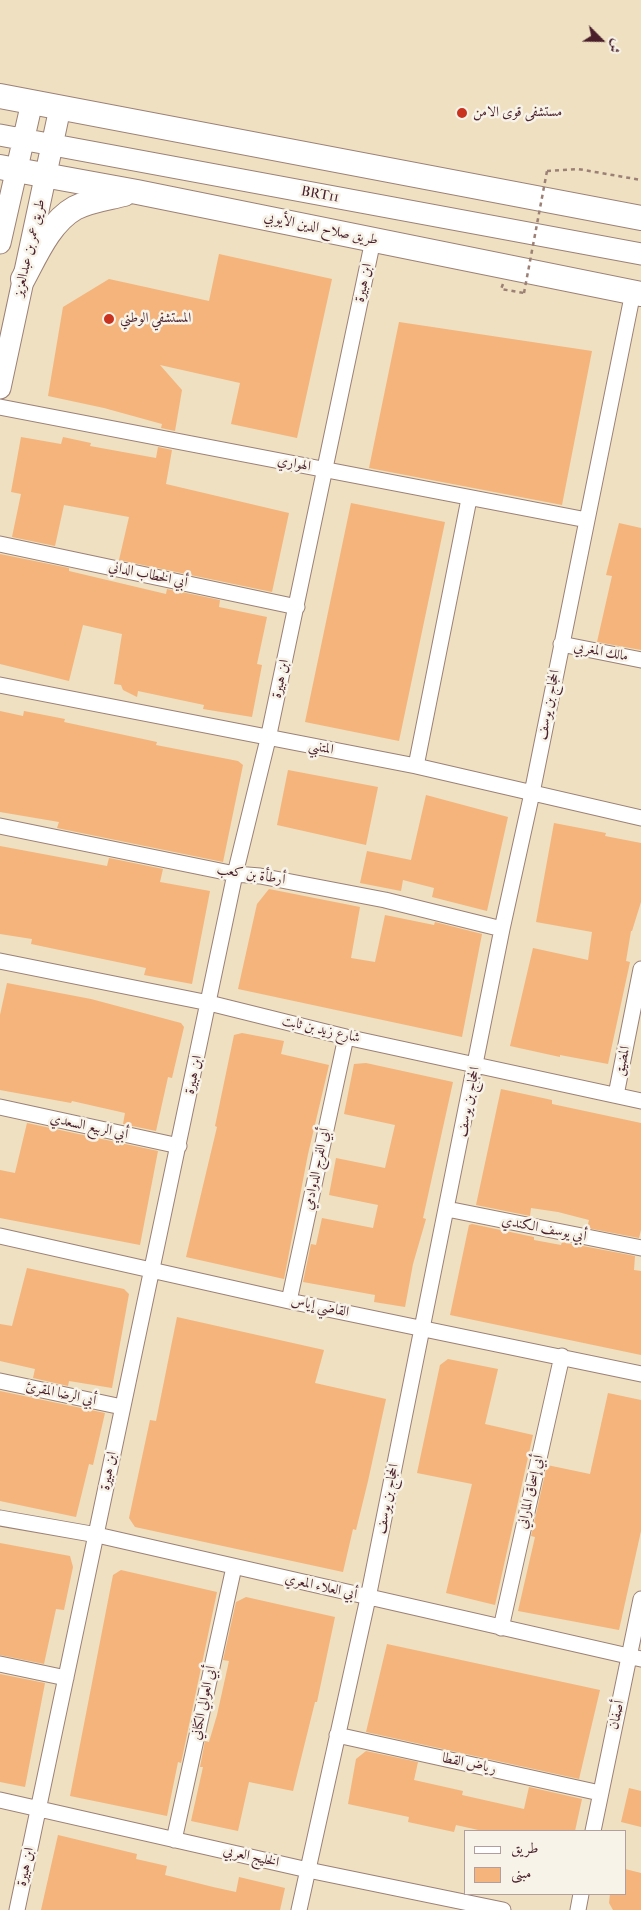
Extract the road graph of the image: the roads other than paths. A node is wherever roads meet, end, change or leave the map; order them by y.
1 (0, 96) edge
2 (32, 102) junction
3 (60, 108) junction
4 (0, 136) edge
5 (24, 140) junction
6 (53, 146) junction
7 (8, 168) edge
8 (46, 176) junction
9 (137, 192) junction
10 (641, 218) edge
11 (374, 240) junction
12 (0, 244) edge
13 (641, 254) edge
14 (23, 279) junction
15 (637, 293) edge
16 (0, 388) edge
17 (0, 407) edge
18 (324, 470) junction
19 (468, 499) junction
20 (587, 520) junction
21 (0, 544) edge
22 (297, 607) junction
23 (561, 644) junction
24 (641, 660) edge
25 (0, 685) edge
26 (268, 738) junction
27 (416, 766) junction
28 (532, 793) junction
29 (641, 818) edge
30 (0, 826) edge
31 (236, 874) junction
32 (502, 929) junction
33 (0, 961) edge
34 (641, 969) edge
35 (209, 1003) junction
36 (346, 1037) junction
37 (476, 1064) junction
38 (616, 1095) junction
39 (641, 1100) edge
40 (0, 1107) edge
41 (179, 1146) junction
42 (447, 1209) junction
43 (0, 1236) edge
44 (641, 1248) edge
45 (152, 1271) junction
46 (289, 1301) junction
47 (423, 1329) junction
48 (562, 1356) junction
49 (641, 1374) edge
50 (0, 1381) edge
51 (122, 1407) junction
52 (0, 1518) edge
53 (97, 1535) junction
54 (234, 1567) junction
55 (368, 1598) junction
56 (641, 1599) edge
57 (501, 1628) junction
58 (635, 1657) edge
59 (0, 1664) edge
60 (66, 1678) junction
61 (337, 1736) junction
62 (600, 1793) junction
63 (0, 1800) edge
64 (39, 1809) junction
65 (593, 1830) edge
66 (174, 1840) junction
67 (308, 1870) junction
68 (581, 1895) edge
69 (448, 1905) edge
70 (17, 1910) edge
71 (299, 1910) edge
72 (503, 1910) edge
73 (578, 1910) edge

1 - 2 main road
2 - 3 main road
2 - 5 main road
3 - 6 main road, طريق عمر بن عبدالعزيز
3 - 10 main road
4 - 5 main road, BRT11
5 - 6 main road, BRT11
5 - 7 main road
6 - 8 main road, طريق عمر بن عبدالعزيز
6 - 13 main road, BRT11
7 - 8 main road, طريق صلاح الدين الأيوبي
7 - 12 main road
8 - 9 main road, طريق صلاح الدين الأيوبي
8 - 14 main road, طريق عمر بن عبدالعزيز
9 - 11 main road, طريق صلاح الدين الأيوبي
9 - 14 main road
11 - 15 main road, طريق صلاح الدين الأيوبي
11 - 18 street, ابن هبيرة
14 - 16 main road, طريق عمر بن عبدالعزيز
15 - 20 street, الحجاج بن يوسف
17 - 18 street, الهواري
18 - 19 street, الهواري
18 - 22 street, ابن هبيرة
19 - 20 street, الهواري
19 - 27 street
20 - 23 street, الحجاج بن يوسف
21 - 22 street, أبي الخطاب الداني
22 - 26 street, ابن هبيرة
23 - 24 street, مالك المغربي
23 - 28 street, الحجاج بن يوسف
25 - 26 street, المتنبي
26 - 27 street, المتنبي
26 - 31 street, ابن هبيرة
27 - 28 street, المتنبي
28 - 29 street, المتنبي
28 - 32 street, الحجاج بن يوسف
30 - 31 street, أرطأة بن كعب
31 - 32 street, أرطأة بن كعب
31 - 35 street, ابن هبيرة
32 - 37 street, الحجاج بن يوسف
33 - 35 street, شارع زيد بن ثابت
34 - 38 street, المضيق
35 - 36 street, شارع زيد بن ثابت
35 - 41 street, ابن هبيرة
36 - 37 street, شارع زيد بن ثابت
36 - 46 street, أبي الفرج الدوادمي
37 - 38 street, شارع زيد بن ثابت
37 - 42 street, الحجاج بن يوسف
38 - 39 street, شارع زيد بن ثابت
40 - 41 street, أبي الربيع السعدي
41 - 45 street, ابن هبيرة
42 - 44 street, أبي يوسف الكندي
42 - 47 street, الحجاج بن يوسف
43 - 45 street, القاضي إياس
45 - 46 street, القاضي إياس
45 - 51 street, ابن هبيرة
46 - 47 street, القاضي إياس
47 - 48 street, القاضي إياس
47 - 55 street, الحجاج بن يوسف
48 - 49 street, القاضي إياس
48 - 57 street, أبي إسحاق الماراني
50 - 51 street, أبي الرضا المقرئ
51 - 53 street, ابن هبيرة
52 - 53 street, أبي العلاء المعري
53 - 54 street, أبي العلاء المعري
53 - 60 street, ابن هبيرة
54 - 55 street, أبي العلاء المعري
54 - 66 street, أبي العوالي الكناني
55 - 57 street, أبي العلاء المعري
55 - 61 street, الحجاج بن يوسف
56 - 58 street, أصفان
57 - 58 street, أبي العلاء المعري
58 - 62 street, أصفان
59 - 60 street
60 - 64 street, ابن هبيرة
61 - 62 street, رياض القطا
61 - 67 street, الحجاج بن يوسف
62 - 65 street, أصفان
63 - 64 street, الخليج العربي
64 - 66 street, الخليج العربي
64 - 70 street, ابن هبيرة
66 - 67 street, الخليج العربي
67 - 69 street, الخليج العربي
67 - 71 street, الحجاج بن يوسف
68 - 73 street
69 - 72 street, الخليج العربي

